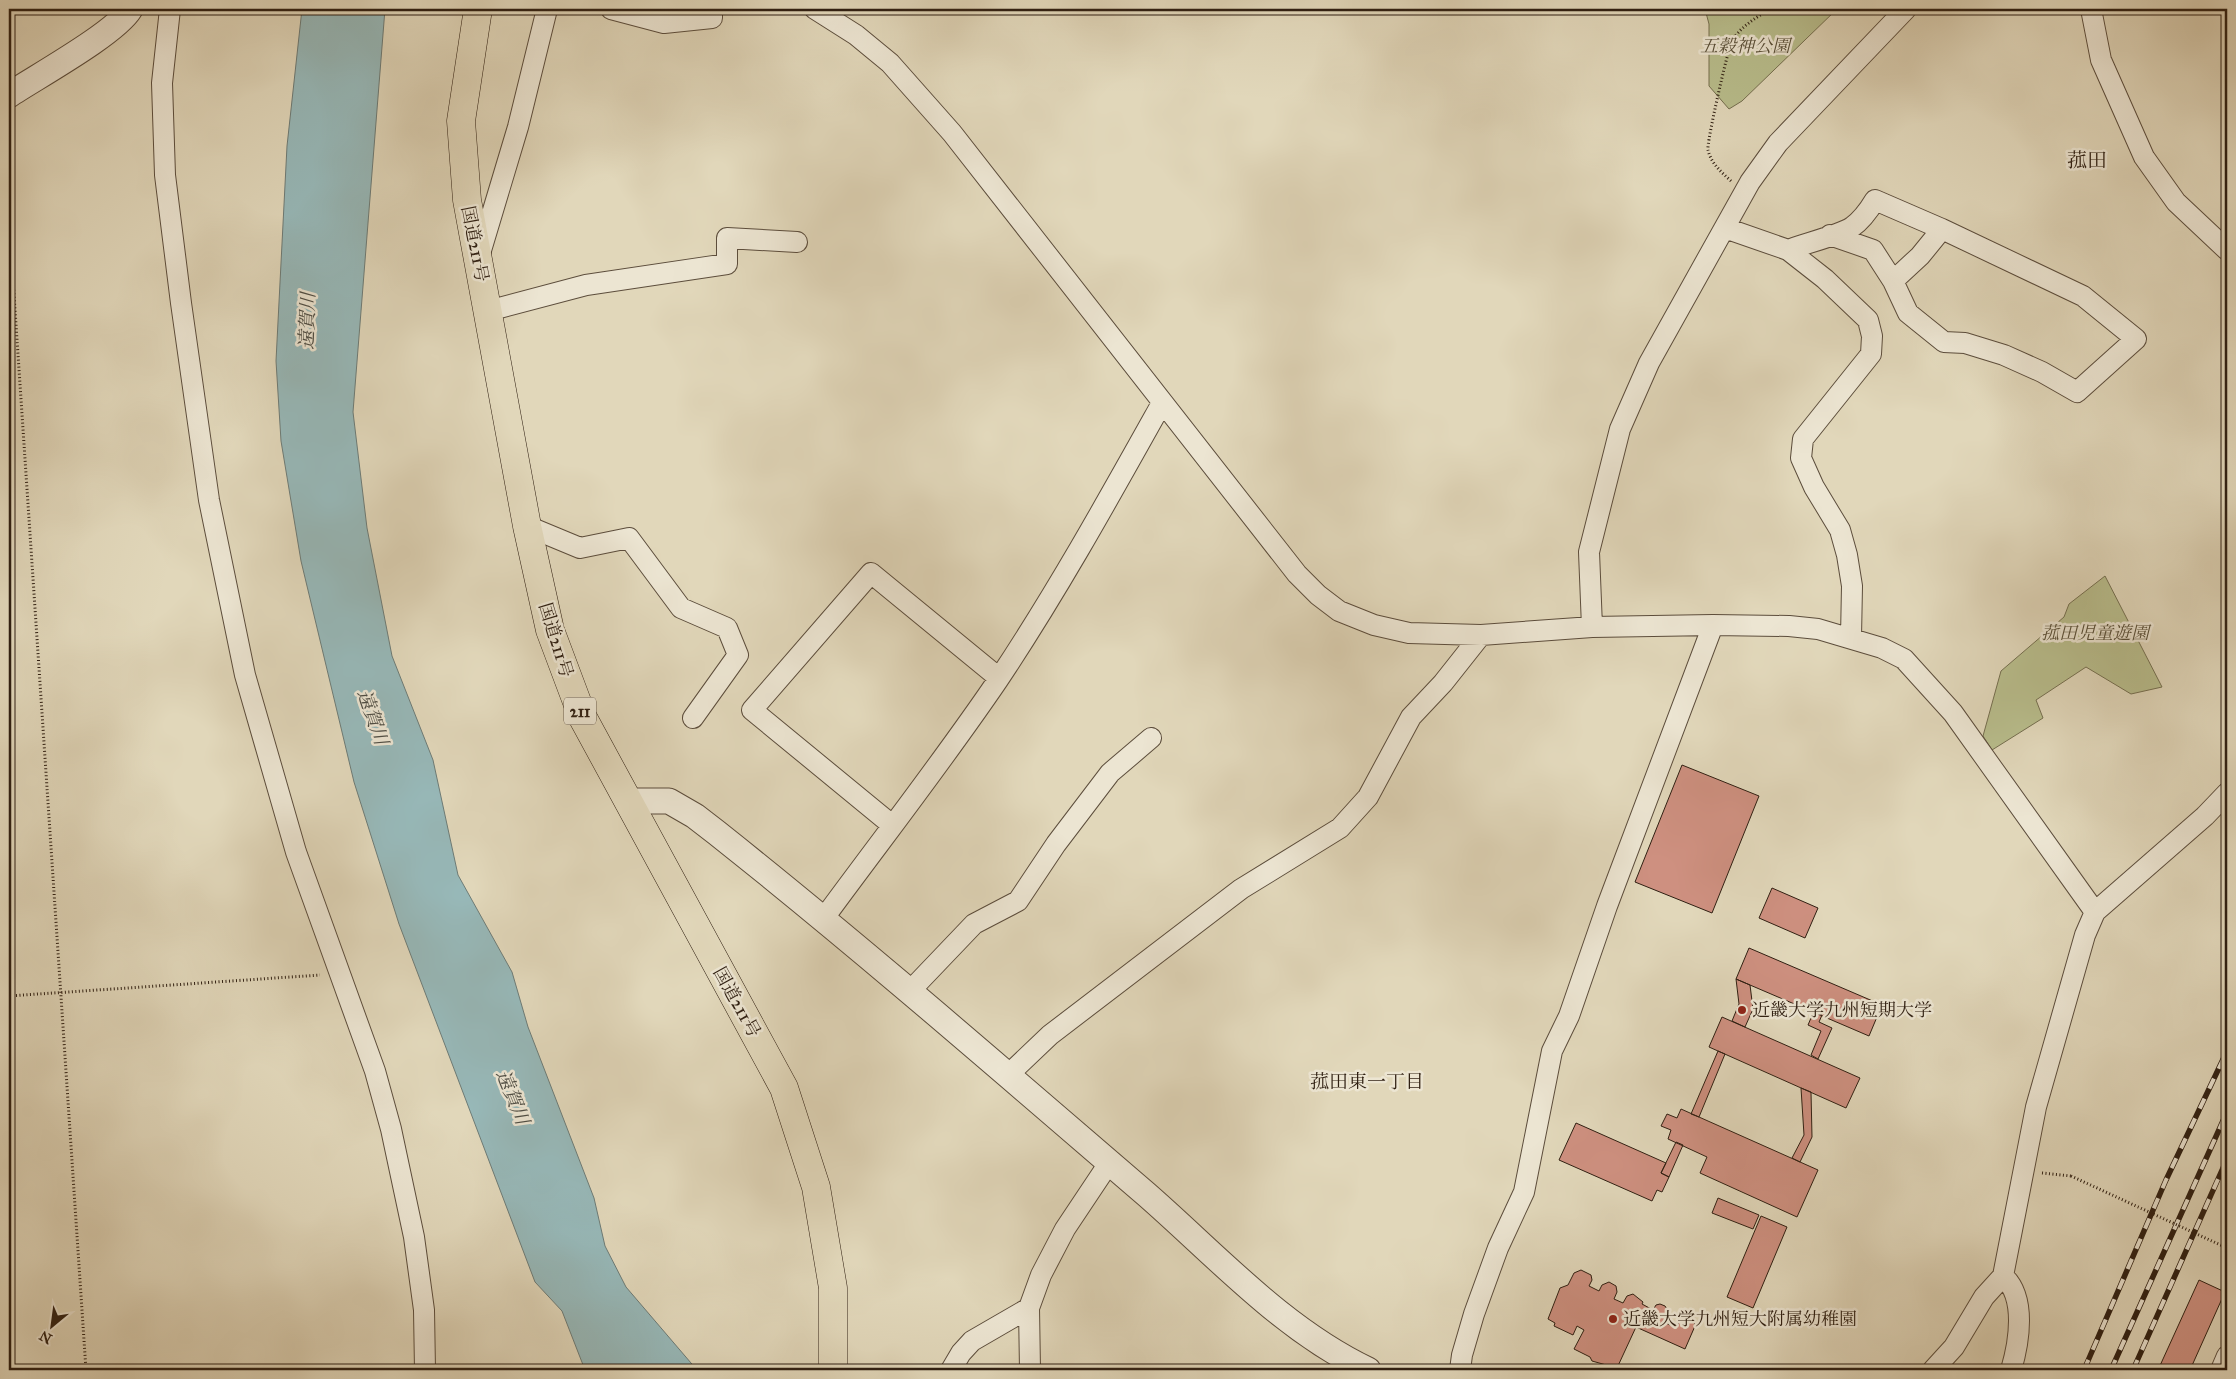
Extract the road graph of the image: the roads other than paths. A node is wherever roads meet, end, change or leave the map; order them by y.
1 (130, 9) edge
2 (170, 9) edge
3 (478, 9) edge
4 (547, 9) edge
5 (611, 9) edge
6 (712, 9) edge
7 (815, 9) edge
8 (1906, 9) edge
9 (2091, 9) edge
10 (9, 95) edge
11 (1725, 228) junction
12 (1942, 229) junction
13 (1830, 235) junction
14 (797, 242) dead end
15 (1788, 250) junction
16 (2227, 250) edge
17 (478, 264) junction
18 (1893, 281) junction
19 (488, 311) junction
20 (1162, 403) junction
21 (527, 526) junction
22 (1713, 624) junction
23 (1592, 627) junction
24 (1481, 635) junction
25 (1851, 637) junction
26 (999, 678) junction
27 (693, 718) dead end
28 (1151, 738) dead end
29 (2227, 792) edge
30 (630, 801) junction
31 (892, 825) junction
32 (2096, 912) junction
33 (824, 918) junction
34 (910, 991) junction
35 (1007, 1076) junction
36 (1109, 1163) junction
37 (2003, 1276) junction
38 (1028, 1308) junction
39 (2227, 1356) edge
40 (425, 1370) edge
41 (833, 1370) edge
42 (950, 1370) edge
43 (1030, 1370) edge
44 (1368, 1370) edge
45 (1460, 1370) edge
46 (1933, 1370) edge
47 (2011, 1370) edge
48 (2221, 1370) edge

1 - 10 street
2 - 40 street
3 - 17 highway, 国道211号 / 211
4 - 17 street
5 - 6 street
7 - 20 street
8 - 11 street
9 - 16 street
11 - 15 street
11 - 23 street
12 - 13 street
12 - 18 street
12 - 18 street
13 - 15 street
13 - 18 street
14 - 19 street
15 - 25 street
17 - 19 highway, 国道211号 / 211
19 - 21 highway, 国道211号 / 211
20 - 24 street
20 - 26 street
21 - 27 street
21 - 30 highway, 国道211号 / 211
22 - 23 street
22 - 25 street
22 - 45 street
23 - 24 street
24 - 35 street
25 - 32 street
26 - 31 street
26 - 31 street
28 - 34 street
29 - 32 street
30 - 33 street
30 - 41 highway, 国道211号 / 211
31 - 33 street
32 - 37 street
33 - 34 street
34 - 35 street
35 - 36 street
36 - 38 street
36 - 44 street
37 - 46 street
37 - 47 street
38 - 42 street
38 - 43 street
39 - 48 street

